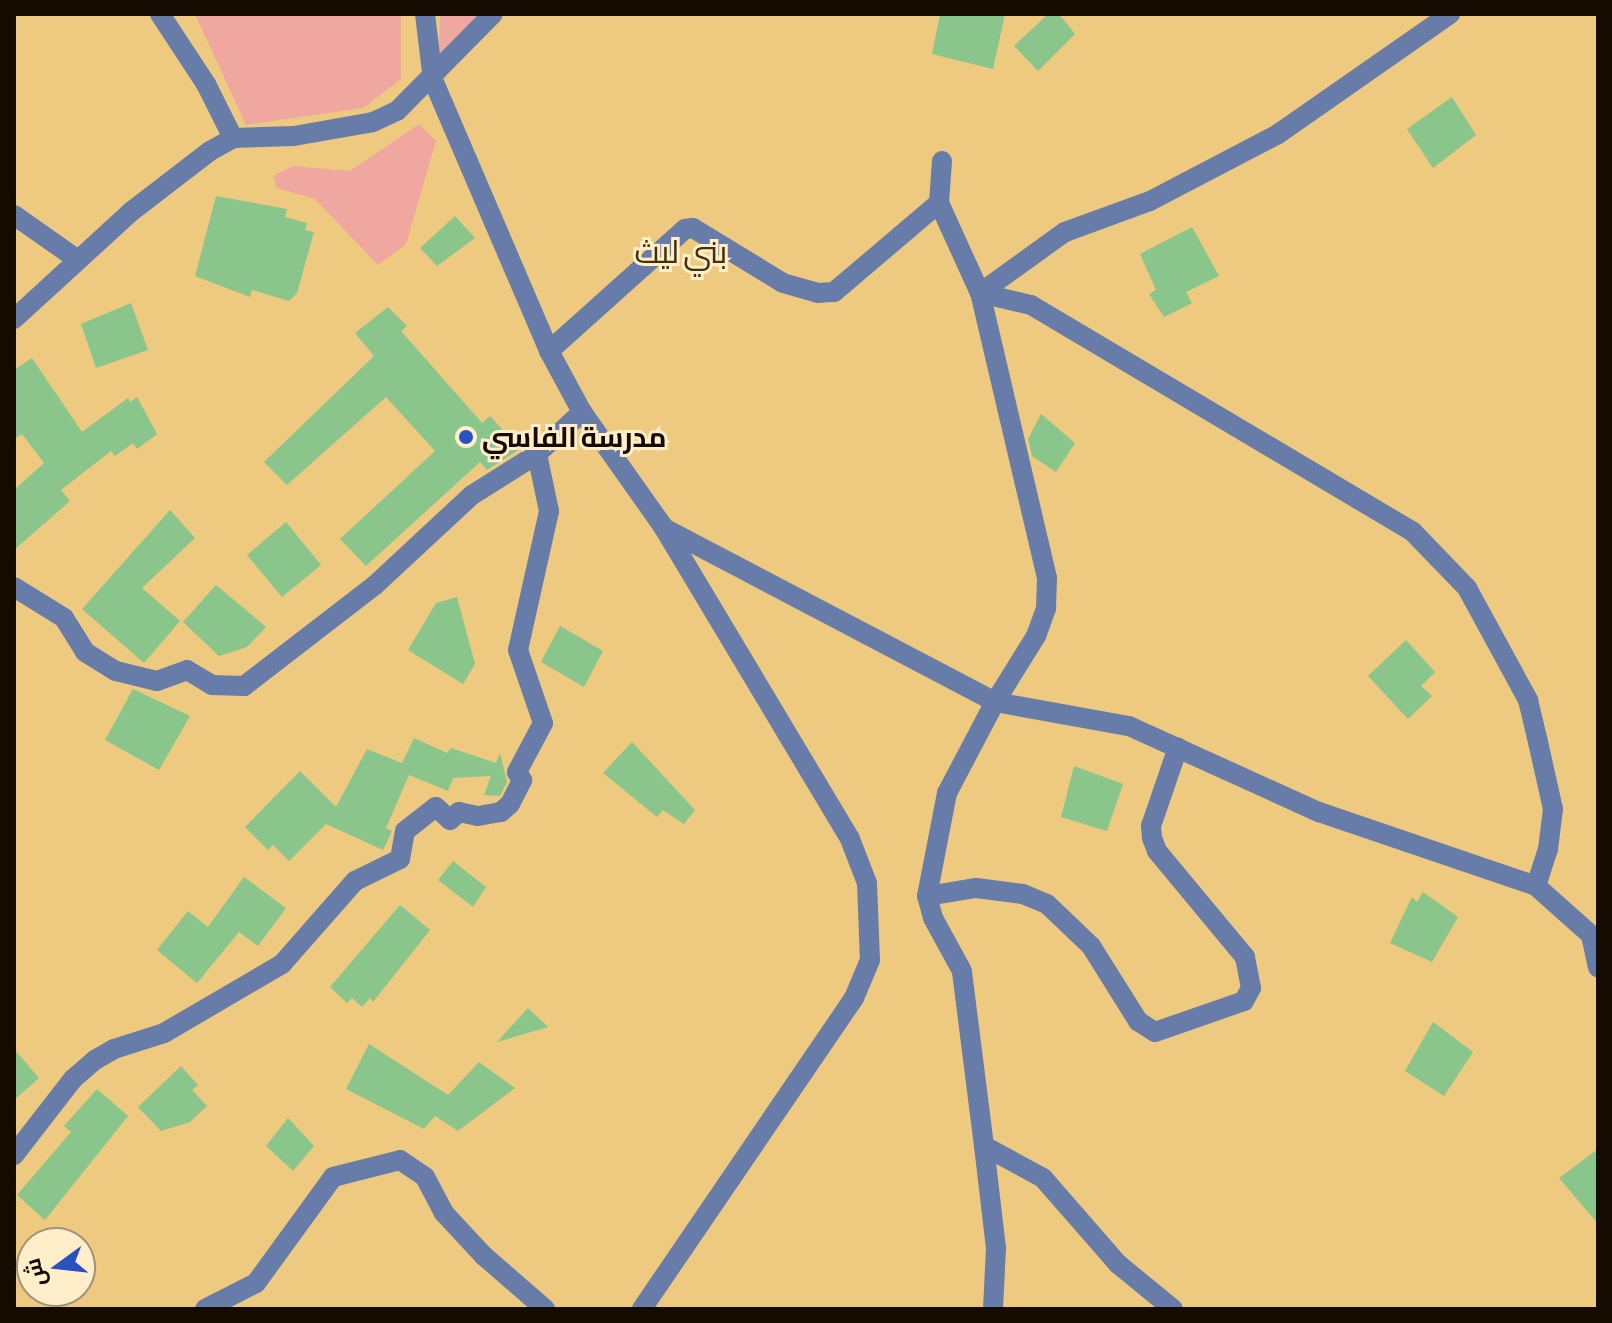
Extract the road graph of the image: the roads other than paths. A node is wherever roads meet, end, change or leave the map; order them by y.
1 (160, 14) edge
2 (425, 14) edge
3 (493, 14) edge
4 (1450, 14) edge
5 (433, 80) junction
6 (233, 138) junction
7 (942, 161) dead end
8 (939, 203) junction
9 (14, 215) edge
10 (78, 260) junction
11 (980, 293) junction
12 (14, 319) edge
13 (549, 351) junction
14 (582, 412) junction
15 (537, 454) junction
16 (664, 528) junction
17 (14, 587) edge
18 (995, 702) junction
19 (1178, 747) junction
20 (1536, 886) junction
21 (927, 896) junction
22 (1594, 935) edge
23 (1598, 967) edge
24 (984, 1146) junction
25 (14, 1155) edge
26 (205, 1309) edge
27 (545, 1309) edge
28 (642, 1309) edge
29 (993, 1309) edge
30 (1173, 1309) edge

1 - 6 street
2 - 5 street
3 - 5 street
4 - 11 street
5 - 6 street
5 - 13 street
6 - 10 street
7 - 8 street
8 - 11 street
8 - 13 street
9 - 10 street
10 - 12 street
11 - 18 street
11 - 20 street
13 - 14 street
14 - 15 street
14 - 16 street
15 - 17 street
15 - 25 street
16 - 18 street
16 - 28 street
18 - 19 street
18 - 21 street
19 - 20 street
19 - 21 street
20 - 22 street
21 - 24 street
22 - 23 street
24 - 29 street
24 - 30 street
26 - 27 street

